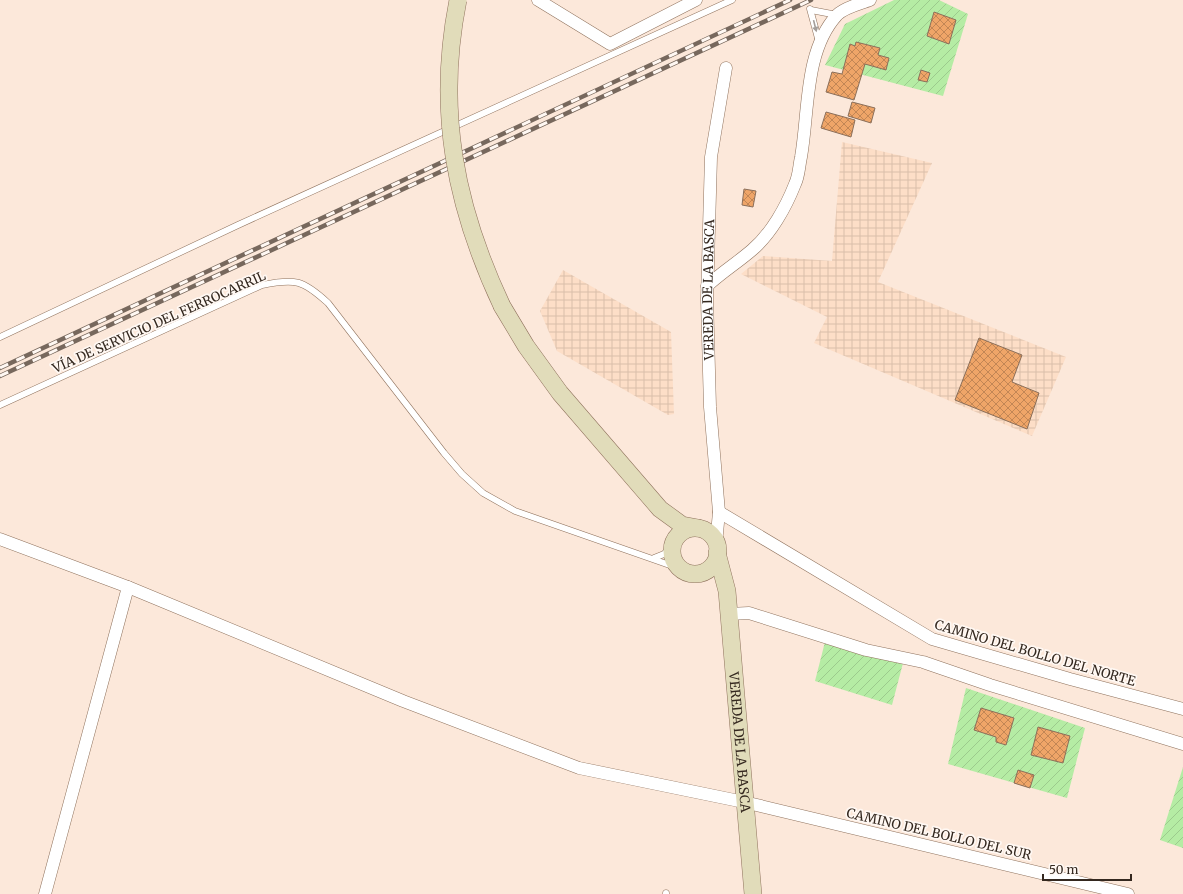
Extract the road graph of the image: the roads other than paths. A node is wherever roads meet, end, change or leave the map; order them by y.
1 (458, 0) edge
2 (538, 0) edge
3 (696, 0) edge
4 (732, 0) edge
5 (870, 0) edge
6 (838, 15) junction
7 (819, 42) junction
8 (726, 68) dead end
9 (707, 286) junction
10 (0, 337) edge
11 (0, 406) edge
12 (660, 509) junction
13 (719, 512) junction
14 (701, 529) junction
15 (0, 539) edge
16 (673, 546) junction
17 (717, 548) junction
18 (654, 558) junction
19 (681, 569) junction
20 (699, 573) junction
21 (128, 587) junction
22 (727, 591) junction
23 (729, 614) junction
24 (1183, 709) edge
25 (1183, 744) edge
26 (744, 802) junction
27 (45, 894) edge
28 (753, 894) edge
29 (1128, 894) edge

1 - 12 street, bridge
2 - 3 street
4 - 10 lane
5 - 6 street
6 - 7 street
6 -> 7 lane
7 - 9 street
8 - 9 street, VEREDA DE LA BASCA
9 - 13 street, VEREDA DE LA BASCA
11 - 18 lane, VÍA DE SERVICIO DEL FERROCARRIL
12 - 14 street
12 - 16 street
13 - 14 street
13 - 17 street, VEREDA DE LA BASCA
13 - 24 street, CAMINO DEL BOLLO DEL NORTE
14 - 16 street
14 - 17 street
15 - 21 street, CAMINO DEL BOLLO DEL SUR
16 - 18 lane
16 - 19 street
17 - 20 street
17 - 22 street, VEREDA DE LA BASCA
18 - 19 lane, VÍA DE SERVICIO DEL FERROCARRIL
19 - 20 street
20 - 22 street
21 - 26 street, CAMINO DEL BOLLO DEL SUR
21 - 27 street
22 - 23 street, VEREDA DE LA BASCA
23 - 25 street
23 - 26 street, VEREDA DE LA BASCA
26 - 28 street, VEREDA DE LA BASCA
26 - 29 street, CAMINO DEL BOLLO DEL SUR

